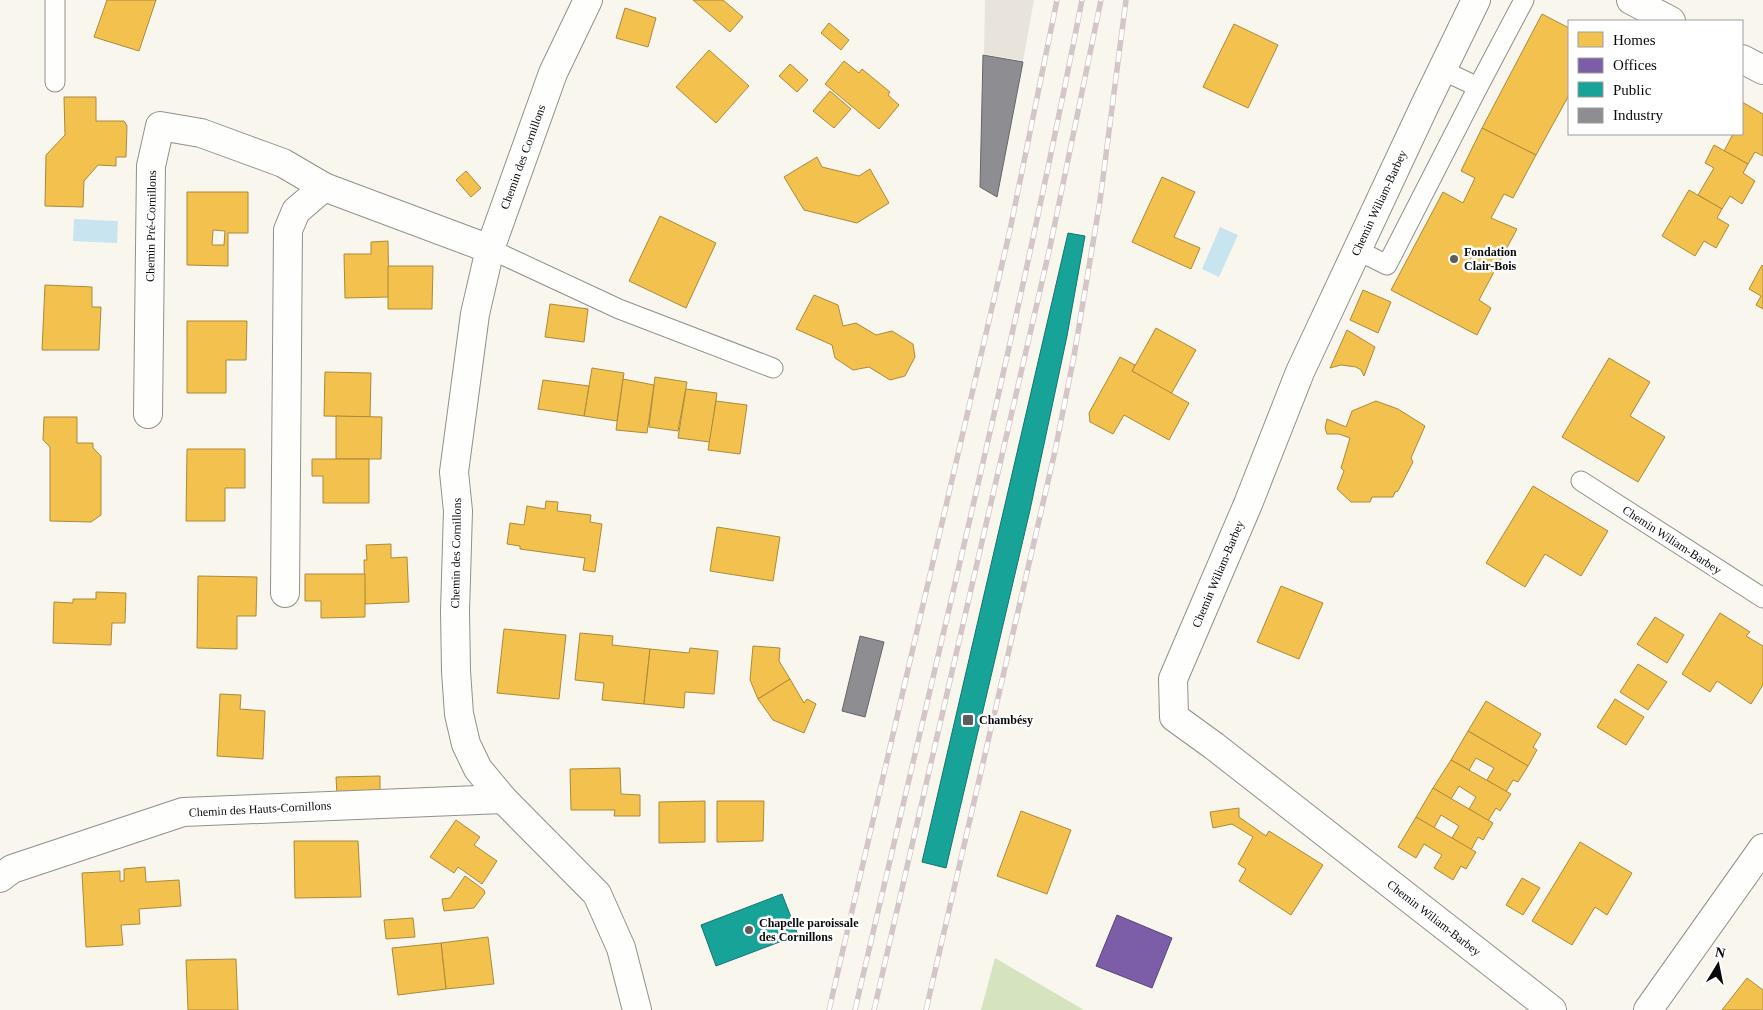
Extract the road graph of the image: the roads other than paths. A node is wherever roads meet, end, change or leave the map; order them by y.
1 (55, 0) edge
2 (588, 0) edge
3 (1476, 0) edge
4 (1524, 0) edge
5 (1743, 60) edge
6 (1442, 70) junction
7 (1763, 70) edge
8 (55, 82) dead end
9 (1478, 87) junction
10 (324, 187) junction
11 (490, 249) junction
12 (1357, 250) junction
13 (773, 368) dead end
14 (148, 414) dead end
15 (1581, 481) dead end
16 (285, 593) dead end
17 (1763, 598) edge
18 (503, 799) junction
19 (1763, 848) edge
20 (0, 878) edge
21 (637, 1010) edge
22 (1552, 1010) edge
23 (1648, 1010) edge

1 - 8 lane
2 - 11 street, Chemin des Cornillons
3 - 6 street, Chemin Wiliam-Barbey
4 - 9 lane
5 - 7 street
6 - 9 lane
6 - 12 street, Chemin Wiliam-Barbey
9 - 12 lane
10 - 11 street, Chemin Pré-Cornillons
10 - 14 street, Chemin Pré-Cornillons
10 - 16 street
11 - 13 lane
11 - 18 street, Chemin des Cornillons
12 - 22 street, Chemin Wiliam-Barbey
15 - 17 lane, Chemin Wiliam-Barbey
18 - 20 street, Chemin des Hauts-Cornillons
18 - 21 street, Chemin des Cornillons
19 - 23 street

